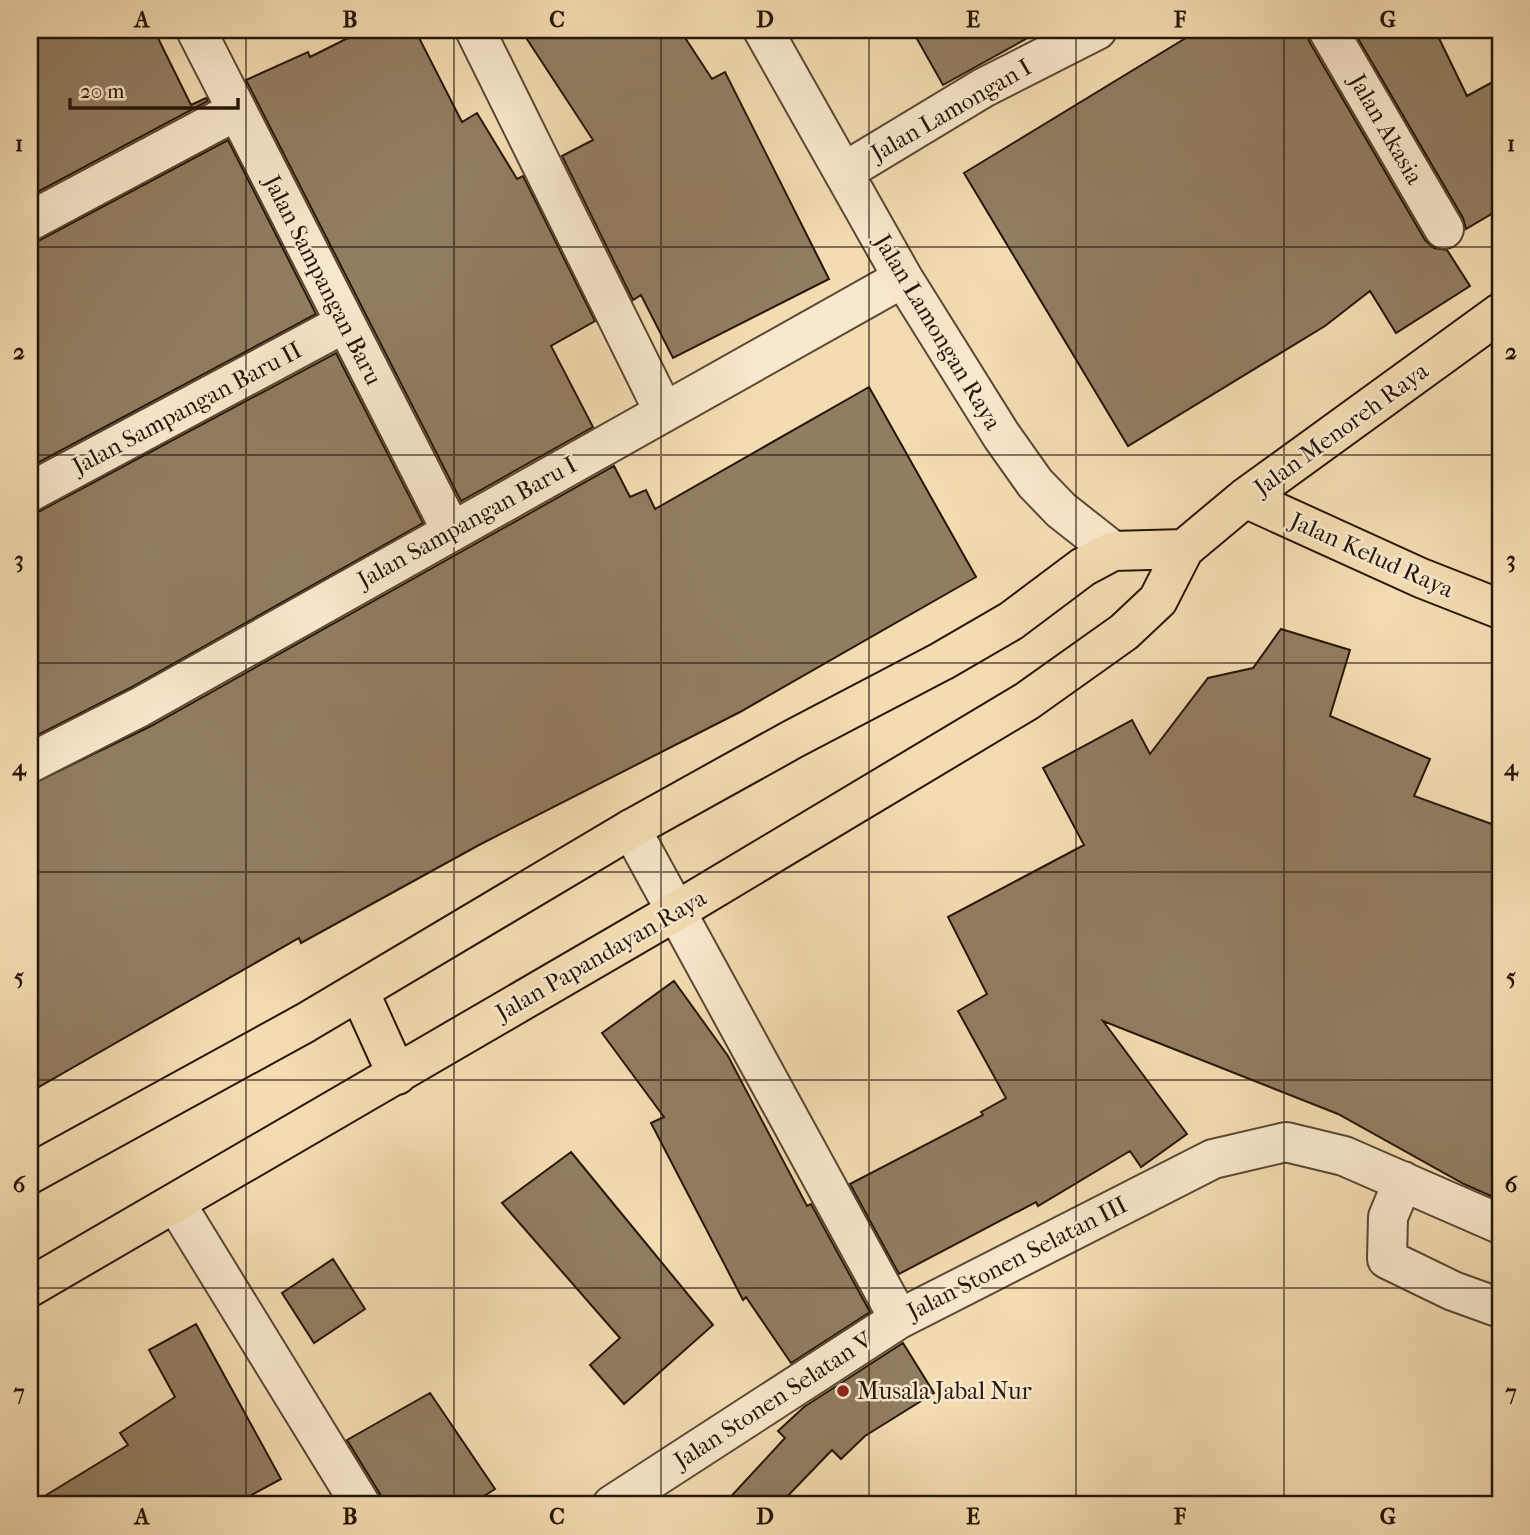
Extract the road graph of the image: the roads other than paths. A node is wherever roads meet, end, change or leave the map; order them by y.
1 (196, 30) edge
2 (475, 30) edge
3 (763, 30) edge
4 (1097, 30) edge
5 (1328, 30) edge
6 (236, 111) junction
7 (844, 172) junction
8 (30, 221) edge
9 (1444, 229) dead end
10 (902, 278) junction
11 (1500, 313) edge
12 (345, 323) junction
13 (664, 412) junction
14 (30, 492) edge
15 (1245, 498) junction
16 (451, 530) junction
17 (1184, 549) junction
18 (1113, 551) junction
19 (1158, 600) junction
20 (1500, 609) edge
21 (30, 762) edge
22 (631, 829) junction
23 (678, 910) junction
24 (359, 991) junction
25 (397, 1075) junction
26 (30, 1174) edge
27 (1403, 1181) junction
28 (176, 1204) junction
29 (1500, 1224) edge
30 (30, 1287) edge
31 (1500, 1308) edge
32 (898, 1319) junction
33 (361, 1505) edge
34 (612, 1505) edge

1 - 6 street, Jalan Sampangan Baru
2 - 13 street
3 - 7 street, Jalan Lamongan Raya
4 - 7 street, Jalan Lamongan I
5 - 9 street, Jalan Akasia
6 - 8 street
6 - 12 street, Jalan Sampangan Baru
7 - 10 street, Jalan Lamongan Raya
10 - 13 street, Jalan Sampangan Baru I
10 - 18 street, Jalan Lamongan Raya
11 - 15 main road, Jalan Menoreh Raya
12 - 14 street, Jalan Sampangan Baru II
12 - 16 street, Jalan Sampangan Baru
13 - 16 street, Jalan Sampangan Baru I
15 - 17 main road, Jalan Menoreh Raya
15 - 20 main road, Jalan Kelud Raya
16 - 21 street, Jalan Sampangan Baru I
17 - 18 main road
17 - 19 main road, Jalan Menoreh Raya
18 - 19 main road, Jalan Lamongan Raya
18 - 22 main road
19 - 23 main road, Jalan Papandayan Raya
22 - 23 street, Jalan Stonen Selatan III
22 - 24 main road
23 - 25 main road, Jalan Papandayan Raya
23 - 32 street, Jalan Stonen Selatan III
24 - 25 main road
24 - 26 main road
25 - 28 main road, Jalan Papandayan Raya
27 - 29 street, Jalan Stonen Selatan III
27 - 31 street
27 - 32 street, Jalan Stonen Selatan III
28 - 30 main road, Jalan Papandayan Raya
28 - 33 street
32 - 34 street, Jalan Stonen Selatan V

